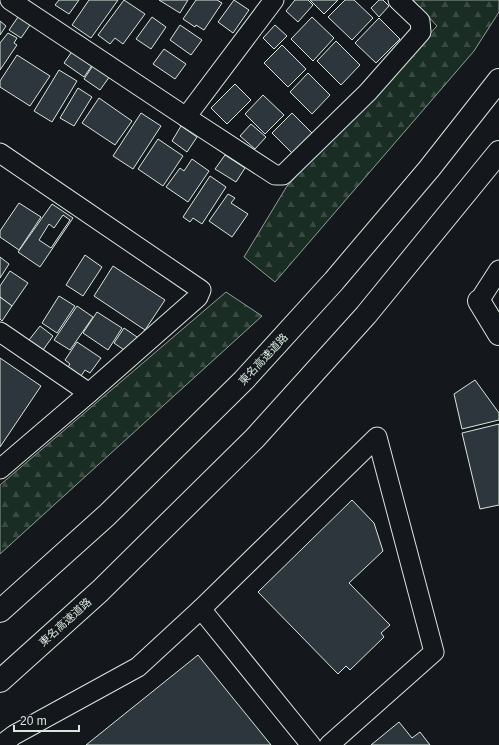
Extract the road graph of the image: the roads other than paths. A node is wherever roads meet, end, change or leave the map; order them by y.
1 (10, 0) edge
2 (274, 0) edge
3 (398, 0) edge
4 (499, 80) edge
5 (186, 117) junction
6 (499, 152) edge
7 (0, 153) edge
8 (499, 270) edge
9 (479, 302) joint
10 (0, 332) edge
11 (499, 334) edge
12 (89, 393) junction
13 (0, 469) edge
14 (201, 609) junction
15 (0, 611) edge
16 (0, 681) edge
17 (13, 742) edge
18 (311, 745) edge
19 (329, 745) edge

1 - 5 street
2 - 5 street
3 - 5 street
4 - 15 main road, 東名高速道路
6 - 16 main road, 東名高速道路
7 - 12 street
8 - 9 street
9 - 11 main road
10 - 12 street
12 - 13 street
14 - 17 street
14 - 18 street
14 - 19 street

